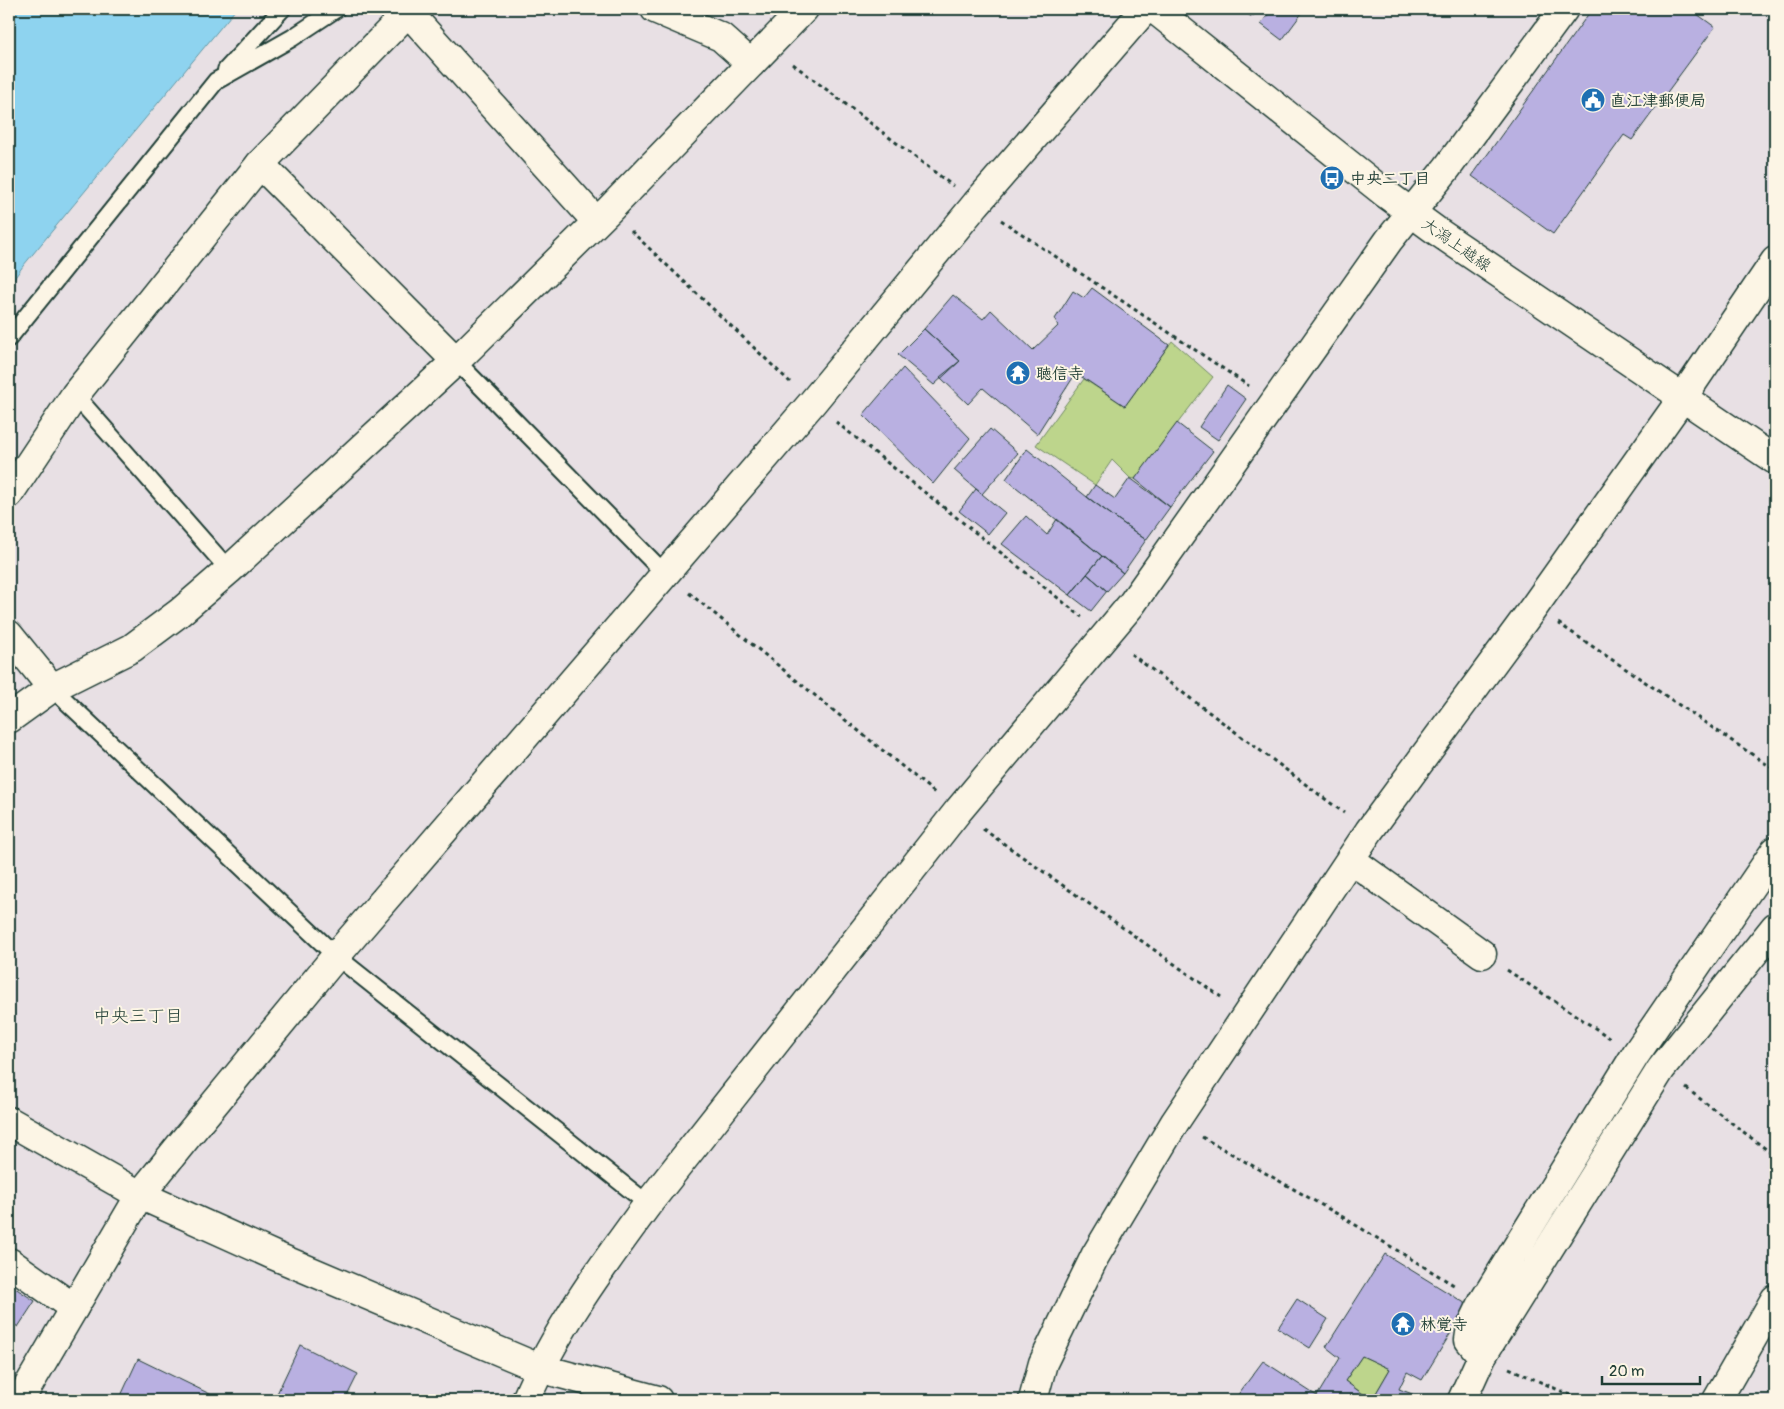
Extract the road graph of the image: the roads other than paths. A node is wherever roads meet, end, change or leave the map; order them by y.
1 (282, 9) edge
2 (336, 9) edge
3 (654, 9) edge
4 (804, 9) edge
5 (1145, 9) edge
6 (1154, 9) edge
7 (1564, 9) edge
8 (410, 10) edge
9 (760, 55) junction
10 (216, 81) junction
11 (260, 164) junction
12 (1411, 212) junction
13 (602, 216) junction
14 (1775, 261) edge
15 (9, 338) edge
16 (456, 361) junction
17 (75, 396) junction
18 (1683, 397) junction
19 (1775, 460) edge
20 (9, 494) edge
21 (229, 570) junction
22 (665, 574) junction
23 (9, 635) edge
24 (52, 688) junction
25 (9, 718) edge
26 (1775, 851) edge
27 (1350, 859) junction
28 (1775, 927) edge
29 (1482, 954) road end
30 (336, 956) junction
31 (9, 1121) edge
32 (140, 1196) junction
33 (648, 1204) junction
34 (9, 1262) edge
35 (1775, 1299) edge
36 (74, 1308) junction
37 (1482, 1356) junction
38 (540, 1368) junction
39 (20, 1400) edge
40 (526, 1400) edge
41 (658, 1400) edge
42 (1033, 1400) edge
43 (1462, 1400) edge
44 (1717, 1400) edge

1 - 10 lane
2 - 10 lane
3 - 9 street
4 - 9 street
5 - 22 street
6 - 12 street, 大潟上越線
7 - 12 street
8 - 11 street
8 - 13 street
9 - 13 street
10 - 15 lane
11 - 16 street
11 - 17 street
12 - 18 street, 大潟上越線
12 - 33 street
13 - 16 street
14 - 18 street
16 - 21 street
16 - 22 lane
17 - 20 street
17 - 21 lane
18 - 19 street, 大潟上越線
18 - 27 street
21 - 24 street
22 - 30 street
23 - 24 street
24 - 25 street
24 - 30 lane
26 - 37 street
27 - 29 street
27 - 42 street
28 - 37 street
30 - 32 street
30 - 33 lane
31 - 32 street
32 - 36 street
32 - 38 street
33 - 38 street
34 - 36 street
35 - 44 street
36 - 39 street
37 - 43 street
38 - 40 street
38 - 41 street

